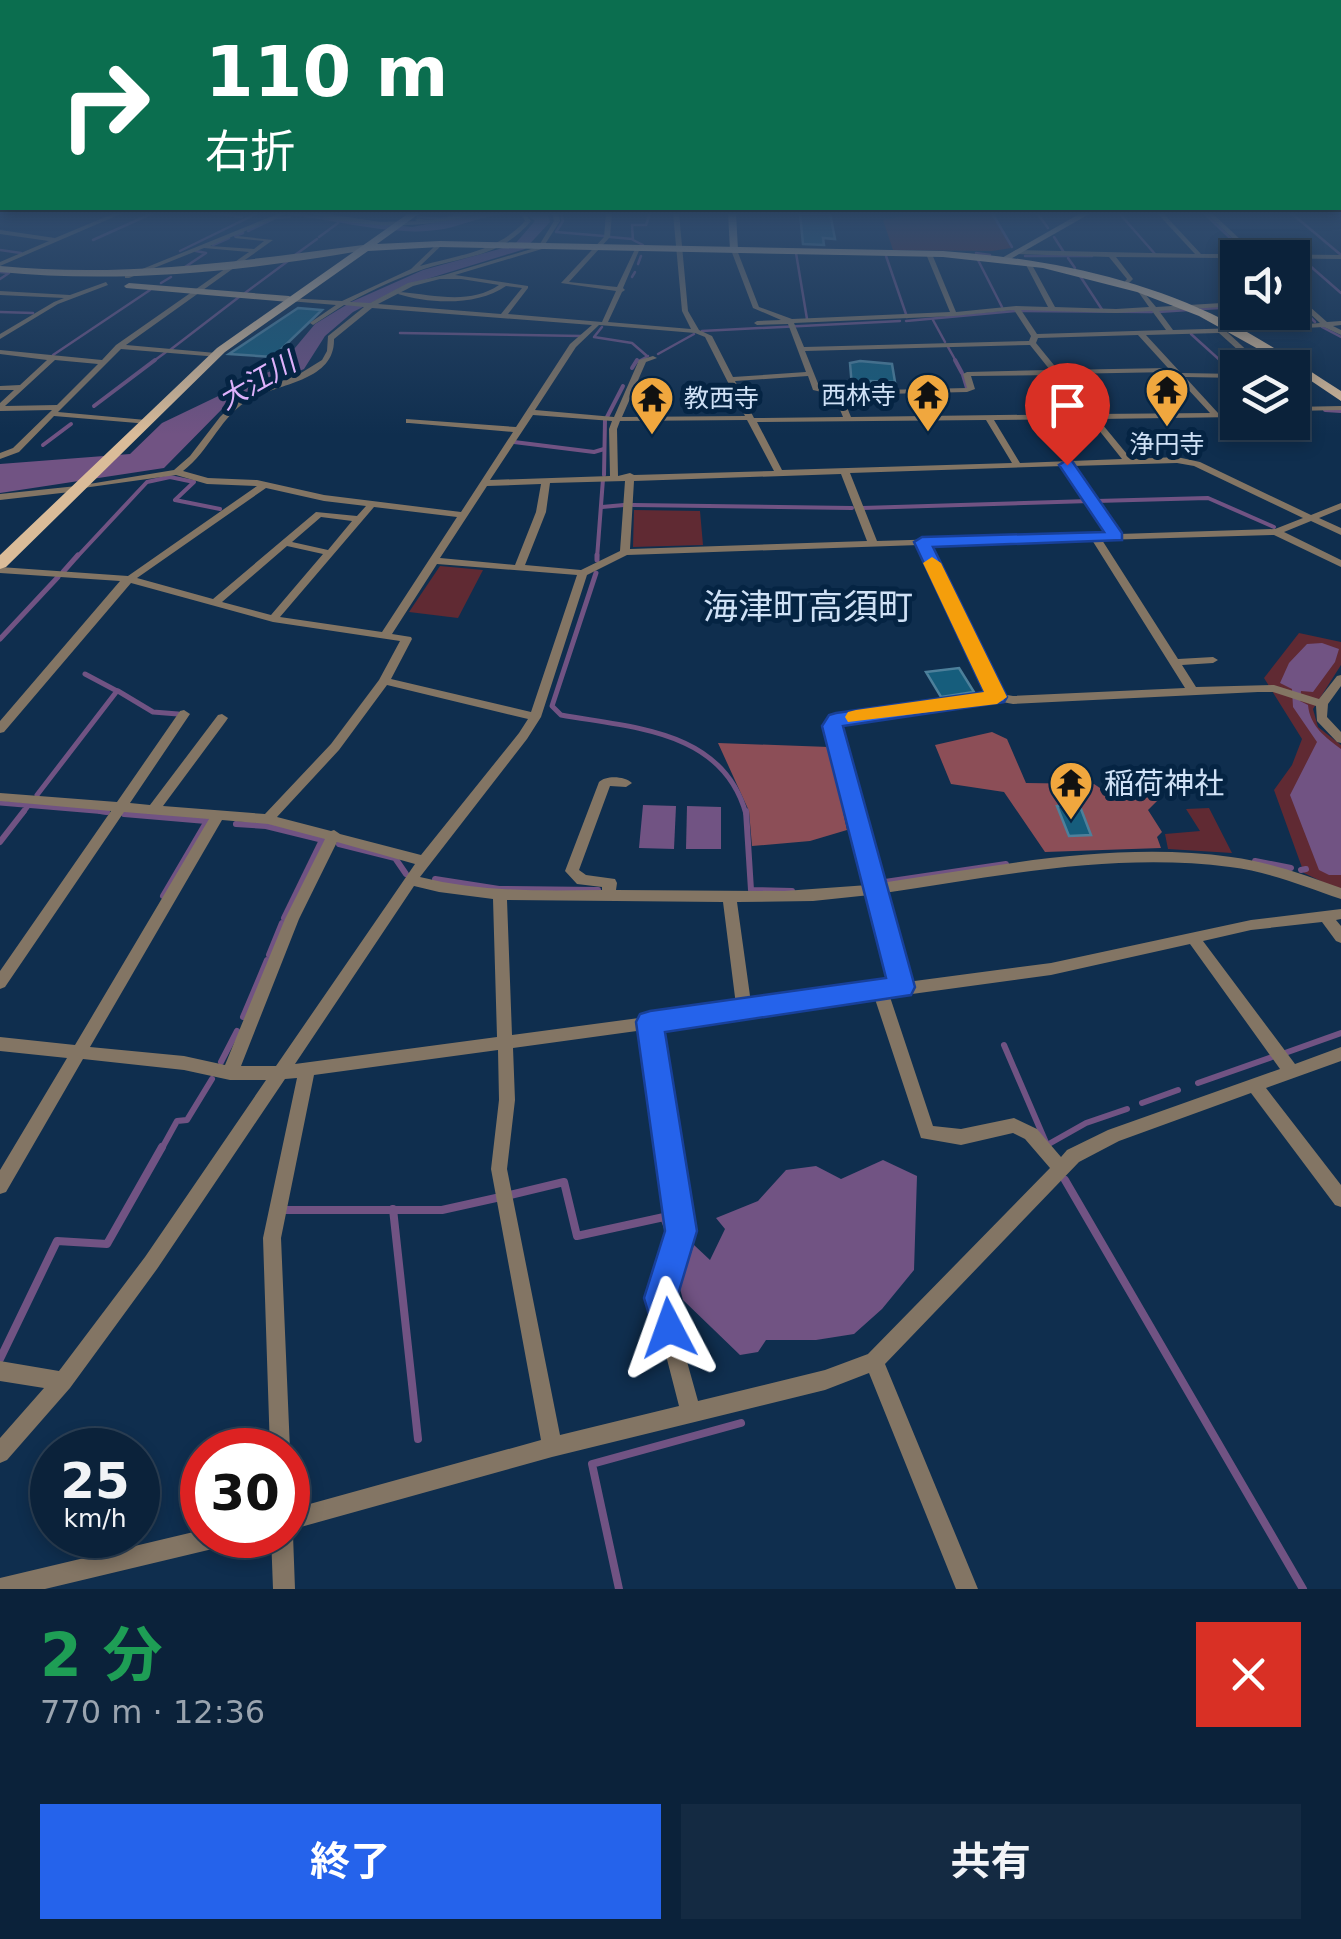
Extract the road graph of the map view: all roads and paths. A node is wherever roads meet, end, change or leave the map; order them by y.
1 (98, 287) edge
2 (142, 287) edge
3 (204, 287) edge
4 (306, 287) edge
5 (377, 287) edge
6 (412, 287) edge
7 (501, 287) edge
8 (526, 287) edge
9 (601, 287) edge
10 (623, 287) edge
11 (683, 287) edge
12 (748, 287) edge
13 (943, 287) edge
14 (1041, 287) edge
15 (1131, 287) edge
16 (622, 290) junction
17 (1140, 290) junction
18 (197, 292) junction
19 (398, 292) junction
20 (0, 293) edge
21 (74, 296) junction
22 (289, 299) junction
23 (344, 303) junction
24 (1220, 305) edge
25 (371, 306) junction
26 (1186, 306) junction
27 (1016, 308) junction
28 (1053, 310) junction
29 (1153, 310) junction
30 (1310, 312) edge
31 (954, 314) junction
32 (504, 316) junction
33 (314, 322) dead end
34 (791, 323) junction
35 (1220, 323) edge
36 (1341, 323) edge
37 (601, 324) junction
38 (757, 324) dead end
39 (1326, 324) junction
40 (1310, 325) edge
41 (1220, 330) joint
42 (1234, 330) edge
43 (696, 331) junction
44 (1140, 332) junction
45 (1171, 332) junction
46 (1341, 333) edge
47 (2, 334) edge
48 (1033, 339) junction
49 (118, 347) junction
50 (804, 349) junction
51 (1243, 350) edge
52 (1264, 350) edge
53 (0, 352) edge
54 (216, 355) junction
55 (54, 358) junction
56 (653, 358) dead end
57 (103, 362) junction
58 (1052, 372) junction
59 (1174, 373) junction
60 (811, 374) junction
61 (1220, 375) edge
62 (731, 379) junction
63 (1310, 379) edge
64 (21, 386) junction
65 (0, 388) edge
66 (838, 394) junction
67 (1341, 397) edge
68 (0, 408) edge
69 (1310, 408) edge
70 (1341, 408) edge
71 (57, 411) junction
72 (530, 412) junction
73 (1088, 415) junction
74 (1216, 415) junction
75 (1220, 415) edge
76 (988, 417) junction
77 (848, 418) junction
78 (616, 419) junction
79 (751, 419) junction
80 (408, 420) dead end
81 (146, 422) junction
82 (518, 430) junction
83 (0, 454) edge
84 (1130, 462) junction
85 (1067, 465) junction
86 (1018, 466) junction
87 (176, 472) junction
88 (845, 472) junction
89 (779, 473) junction
90 (614, 476) junction
91 (630, 476) junction
92 (546, 480) junction
93 (483, 483) junction
94 (264, 485) junction
95 (80, 486) junction
96 (0, 498) edge
97 (372, 504) junction
98 (1341, 506) edge
99 (463, 515) junction
100 (1313, 517) junction
101 (358, 519) junction
102 (1276, 532) junction
103 (1341, 532) edge
104 (1116, 536) junction
105 (1095, 537) junction
106 (922, 542) junction
107 (873, 543) junction
108 (285, 544) junction
109 (625, 552) junction
110 (330, 553) junction
111 (436, 561) junction
112 (1341, 564) edge
113 (0, 567) edge
114 (519, 567) junction
115 (583, 573) junction
116 (129, 579) junction
117 (216, 602) junction
118 (274, 618) junction
119 (385, 636) junction
120 (1212, 660) dead end
121 (1175, 662) junction
122 (1341, 678) edge
123 (384, 682) junction
124 (1193, 691) junction
125 (997, 697) junction
126 (1322, 704) junction
127 (184, 714) dead end
128 (535, 717) junction
129 (222, 718) dead end
130 (0, 729) edge
131 (1341, 739) edge
132 (626, 783) dead end
133 (0, 797) edge
134 (120, 807) junction
135 (153, 810) junction
136 (218, 815) junction
137 (268, 819) junction
138 (334, 835) junction
139 (424, 862) junction
140 (412, 880) junction
141 (875, 890) junction
142 (500, 894) junction
143 (1341, 894) edge
144 (608, 895) junction
145 (729, 896) junction
146 (1333, 914) edge
147 (1341, 937) edge
148 (1194, 940) junction
149 (0, 983) edge
150 (902, 987) junction
151 (880, 990) junction
152 (744, 1009) junction
153 (650, 1022) junction
154 (506, 1043) junction
155 (0, 1044) edge
156 (78, 1052) junction
157 (1341, 1054) edge
158 (307, 1069) junction
159 (1292, 1072) junction
160 (230, 1073) junction
161 (281, 1074) junction
162 (1254, 1085) junction
163 (1060, 1168) junction
164 (0, 1186) edge
165 (1341, 1199) edge
166 (874, 1361) junction
167 (0, 1371) edge
168 (63, 1380) junction
169 (691, 1413) junction
170 (279, 1428) edge
171 (552, 1447) junction
172 (0, 1453) edge
173 (310, 1514) edge
174 (180, 1546) edge
175 (283, 1558) edge
176 (0, 1589) edge
177 (284, 1589) edge
178 (968, 1589) edge

1 - 21 street
2 - 18 street
3 - 18 street
4 - 22 main road
5 - 23 street
6 - 19 street
7 - 19 street
8 - 32 street
9 - 16 street
10 - 16 street
11 - 43 street
12 - 34 street
13 - 31 street
14 - 28 street
15 - 17 main road
16 - 37 street
17 - 26 main road
17 - 29 street
18 - 22 street
18 - 49 street
19 - 25 street
20 - 21 street
21 - 47 street
22 - 23 street
22 - 54 main road
23 - 25 street
23 - 33 street
24 - 26 street
25 - 32 street
25 - 87 street
26 - 29 street
26 - 35 main road
27 - 28 street
27 - 31 street
27 - 48 street
28 - 29 street
29 - 45 street
30 - 39 street
31 - 34 street
32 - 37 street
34 - 38 street
34 - 50 street
36 - 39 street
37 - 43 street
37 - 72 street
39 - 40 street
39 - 46 street
41 - 45 street
41 - 51 street
42 - 52 main road
43 - 62 street
44 - 45 street
44 - 48 street
44 - 59 street
48 - 50 street
48 - 58 street
49 - 54 street
49 - 57 street
50 - 60 street
53 - 55 street
54 - 81 main road
55 - 57 street
55 - 64 street
56 - 78 street
57 - 71 street
58 - 59 street
58 - 66 street
58 - 73 street
59 - 61 street
59 - 74 street
60 - 62 street
60 - 66 street
62 - 79 street
63 - 67 main road
64 - 65 street
64 - 68 street
66 - 77 street
68 - 71 street
69 - 70 street
71 - 81 street
71 - 83 street
72 - 78 street
72 - 82 street
73 - 74 street
73 - 76 street
73 - 84 street
74 - 75 street
76 - 77 street
76 - 86 street
77 - 79 street
78 - 79 street
78 - 90 street
79 - 89 street
80 - 82 street
81 - 95 main road
82 - 93 street
84 - 85 street
84 - 100 street
85 - 86 street
85 - 104 street
86 - 88 street
87 - 94 street
87 - 95 street
88 - 89 street
88 - 107 street
89 - 91 street
90 - 91 street
90 - 92 street
91 - 109 street
92 - 93 street
92 - 114 street
93 - 99 street
94 - 97 street
94 - 116 street
95 - 96 street
95 - 113 main road
97 - 99 street
97 - 101 street
98 - 100 street
99 - 111 street
100 - 102 street
100 - 103 street
101 - 108 street
101 - 110 street
102 - 104 street
102 - 112 street
104 - 105 street
105 - 106 street
105 - 121 street
106 - 107 street
106 - 125 street
107 - 109 street
108 - 110 street
108 - 117 street
109 - 115 street
110 - 118 street
111 - 114 street
111 - 119 street
113 - 116 street
114 - 115 street
115 - 128 street
116 - 117 street
116 - 130 street
117 - 118 street
118 - 119 street
119 - 123 street
120 - 121 street
121 - 124 street
122 - 126 street
123 - 128 street
123 - 137 street
124 - 125 street
124 - 126 street
125 - 141 street
126 - 131 street
127 - 134 street
128 - 139 street
129 - 135 street
132 - 144 street
133 - 134 street
134 - 135 street
134 - 149 street
135 - 136 street
136 - 137 street
136 - 156 street
137 - 138 street
138 - 139 street
138 - 160 street
139 - 140 street
140 - 142 street
140 - 161 street
141 - 143 street
141 - 145 street
141 - 150 street
142 - 144 street
142 - 154 street
144 - 145 street
145 - 152 street
146 - 147 street
146 - 148 street
148 - 150 street
148 - 159 street
150 - 151 street
151 - 152 street
151 - 163 street
152 - 153 street
153 - 154 street
153 - 169 street
154 - 158 street
154 - 171 street
155 - 156 street
156 - 160 street
156 - 164 street
157 - 159 street
158 - 161 street
158 - 170 street
159 - 162 street
160 - 161 street
161 - 168 street
162 - 163 street
162 - 165 street
163 - 166 street
166 - 169 street
166 - 178 street
167 - 168 street
168 - 172 street
169 - 171 street
171 - 173 street
174 - 176 street
175 - 177 street

